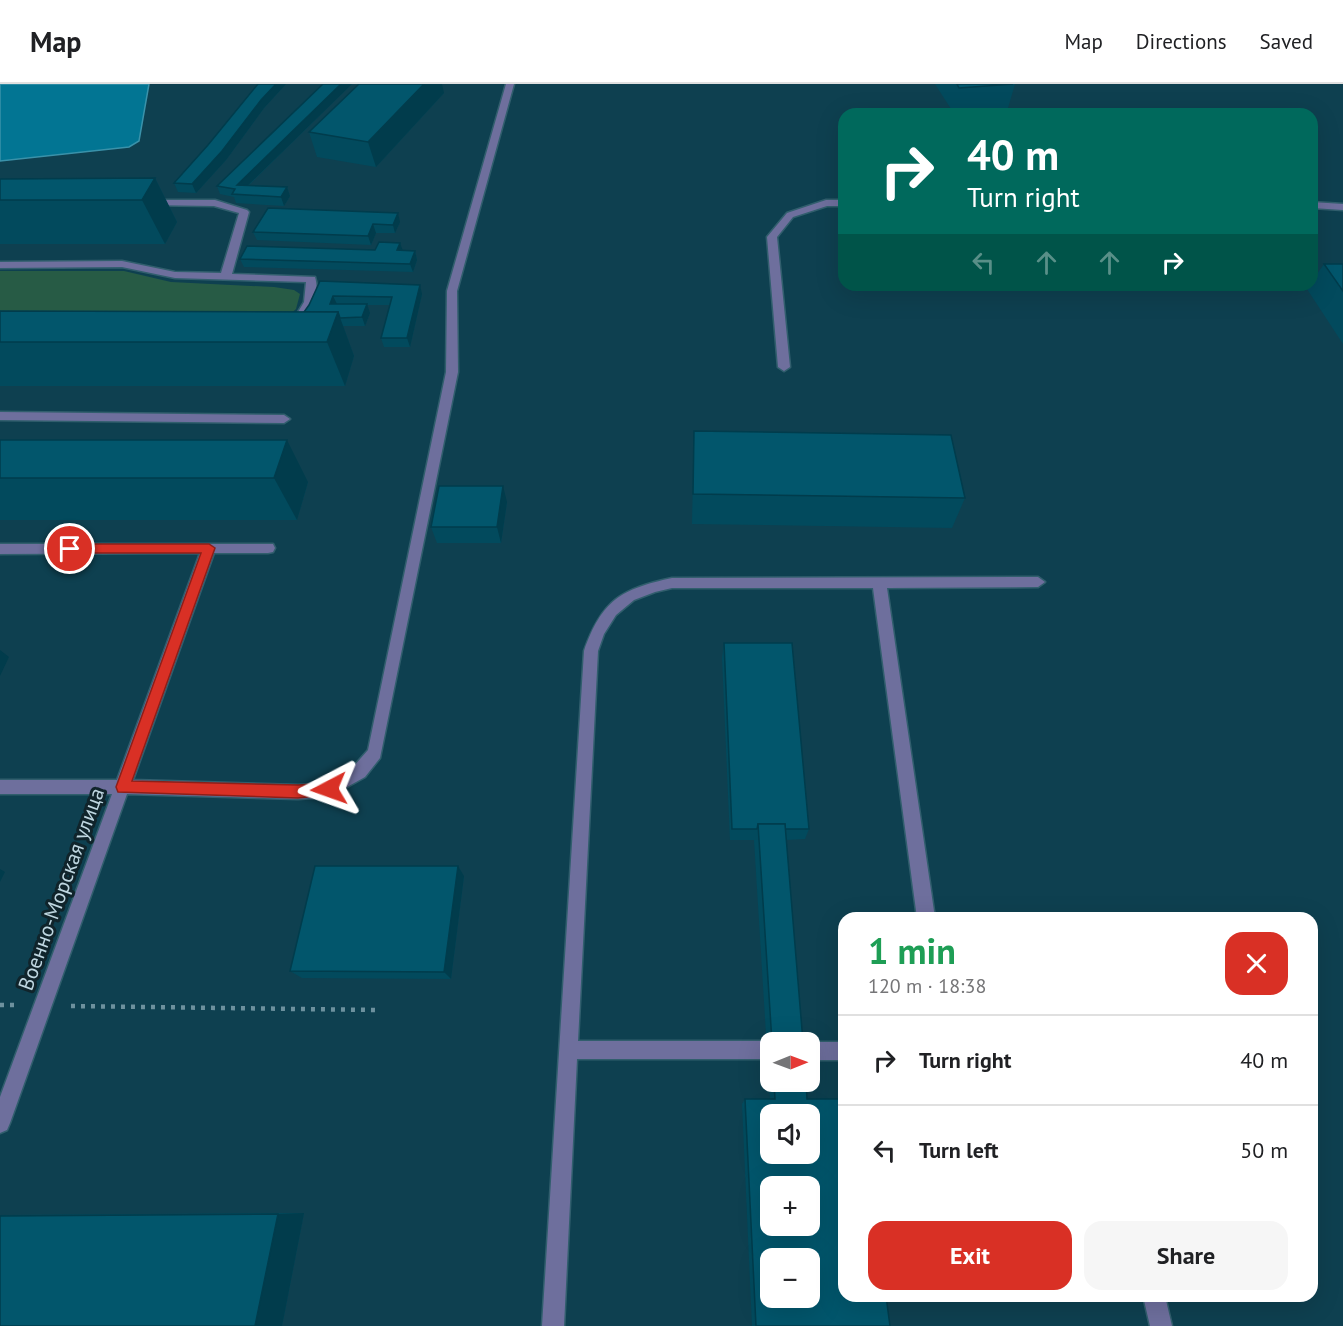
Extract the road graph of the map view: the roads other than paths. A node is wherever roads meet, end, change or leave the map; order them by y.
1 (510, 84) edge
2 (144, 203) edge
3 (838, 203) edge
4 (1318, 205) edge
5 (1343, 207) edge
6 (0, 265) edge
7 (226, 275) junction
8 (284, 329) edge
9 (784, 367) dead end
10 (0, 416) edge
11 (284, 419) dead end
12 (209, 548) junction
13 (268, 548) dead end
14 (0, 549) edge
15 (1038, 582) dead end
16 (879, 583) junction
17 (0, 787) edge
18 (123, 787) junction
19 (925, 912) edge
20 (569, 1050) junction
21 (760, 1050) edge
22 (820, 1051) edge
23 (838, 1051) edge
24 (0, 1123) edge
25 (1155, 1302) edge
26 (554, 1326) edge
27 (1161, 1326) edge

1 - 18 street
2 - 7 street
3 - 9 street
4 - 5 street
6 - 7 street
7 - 8 street
10 - 11 street
12 - 13 street
12 - 14 street
12 - 18 street
15 - 16 street
16 - 19 street
16 - 20 street
17 - 18 street, Военно-Морская улица
18 - 24 street, Военно-Морская улица
20 - 21 street
20 - 26 street
22 - 23 street
25 - 27 street

